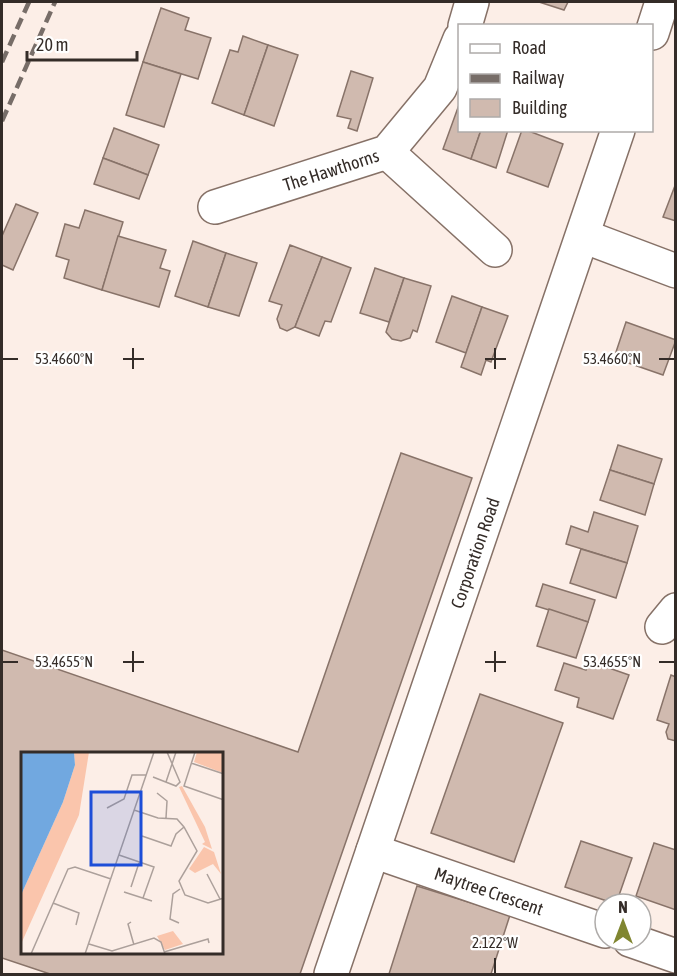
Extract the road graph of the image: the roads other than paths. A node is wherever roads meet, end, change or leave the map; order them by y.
1 (472, 2) edge
2 (662, 2) edge
3 (466, 24) edge
4 (653, 27) edge
5 (458, 42) edge
6 (617, 132) edge
7 (387, 152) junction
8 (215, 207) dead end
9 (583, 236) junction
10 (495, 250) dead end
11 (675, 271) edge
12 (373, 851) junction
13 (593, 927) edge
14 (331, 975) edge

1 - 3 street
2 - 4 street
5 - 7 street, The Hawthorns
6 - 9 street, Corporation Road
7 - 8 street, The Hawthorns
7 - 10 street
9 - 11 street
9 - 12 street, Corporation Road
12 - 13 street, Maytree Crescent
12 - 14 street, Corporation Road

